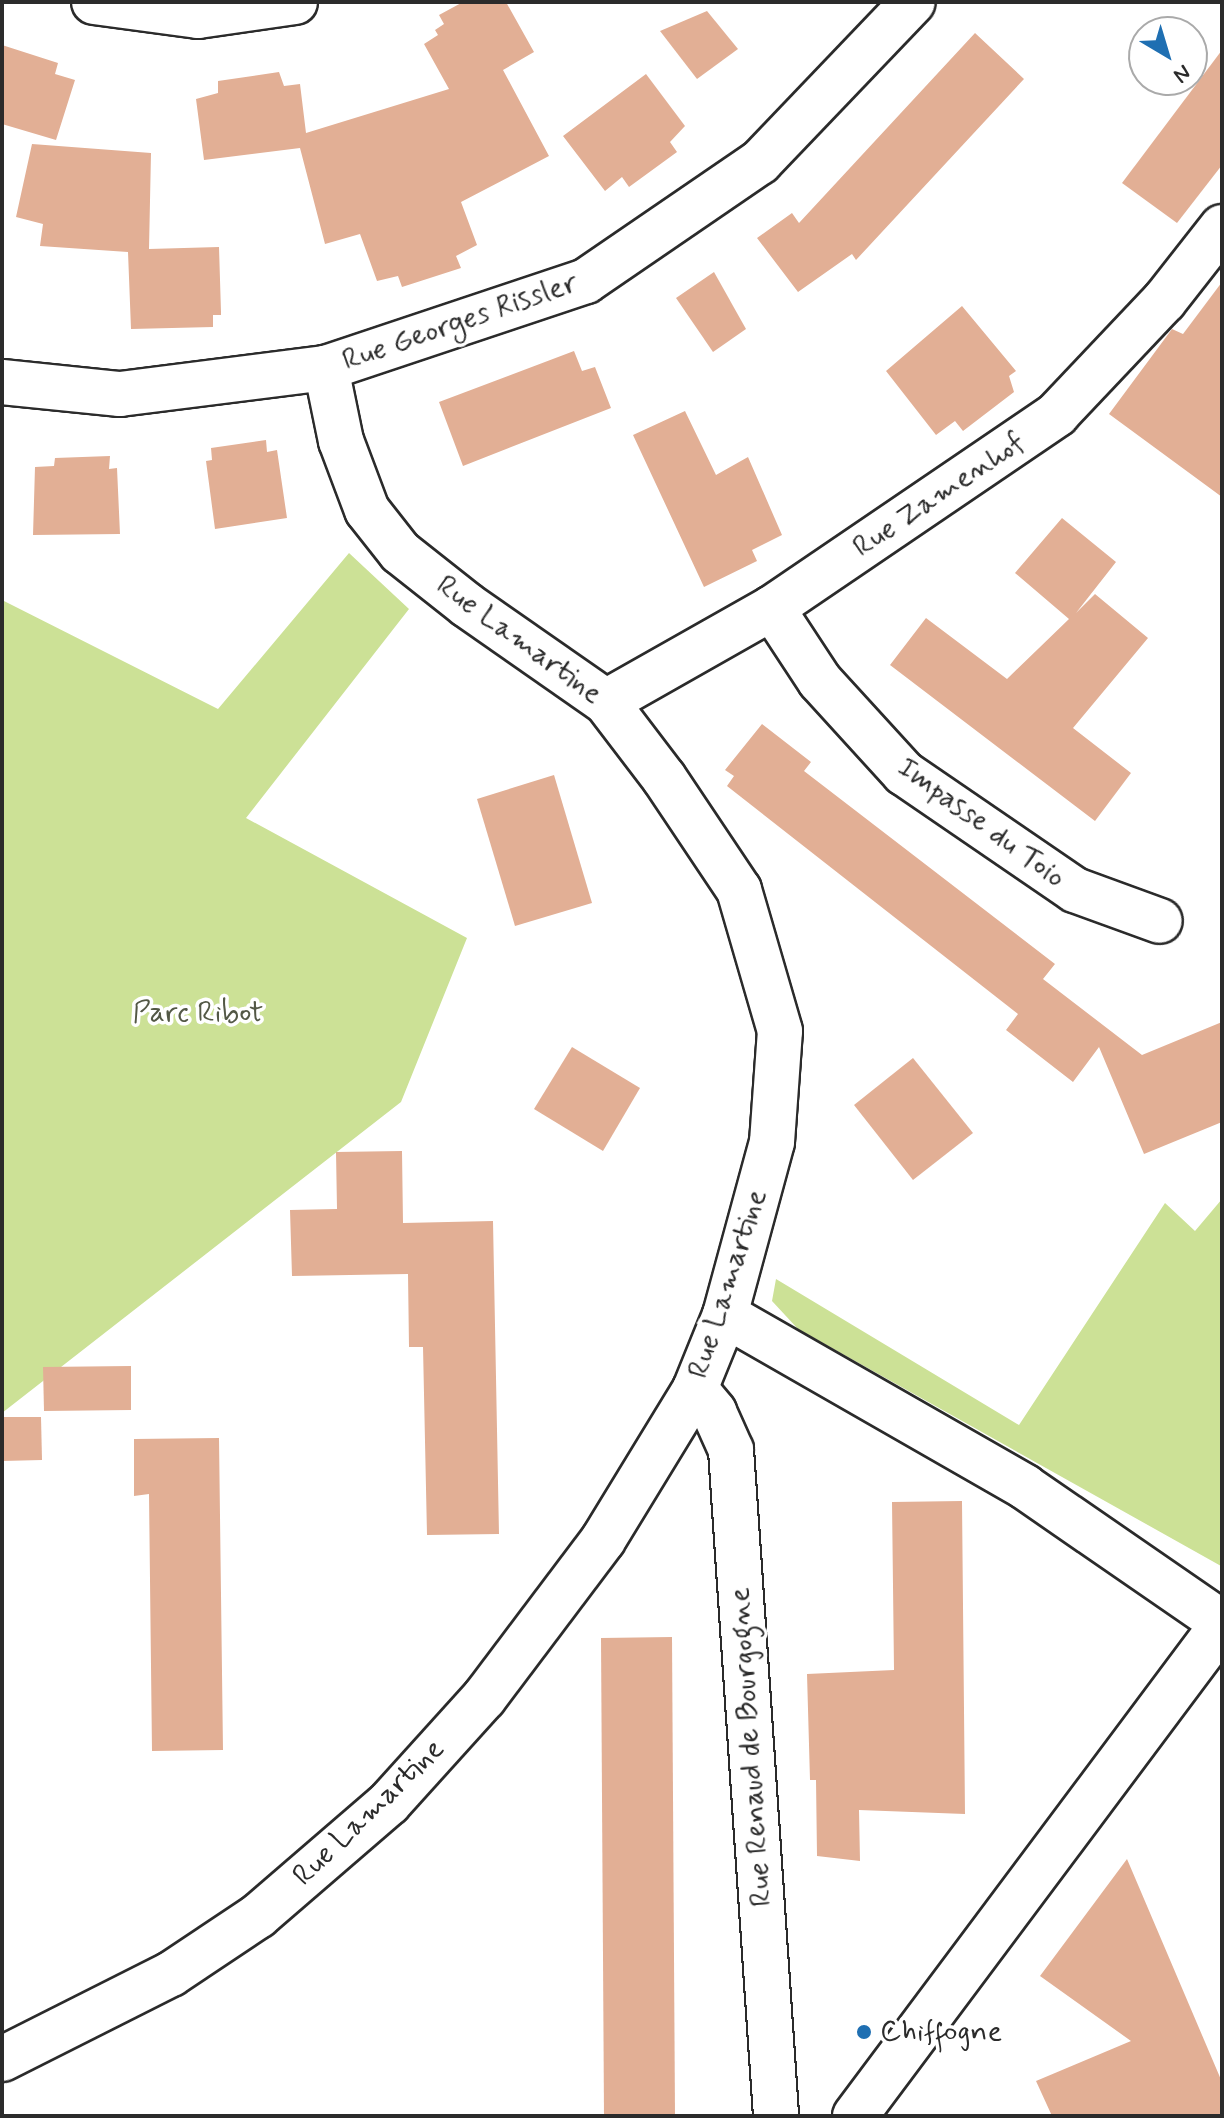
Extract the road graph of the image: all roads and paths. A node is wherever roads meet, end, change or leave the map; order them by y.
1 (94, 2) edge
2 (295, 2) edge
3 (913, 2) edge
4 (1222, 227) edge
5 (326, 368) junction
6 (2, 382) edge
7 (772, 608) junction
8 (606, 702) junction
9 (1160, 921) dead end
10 (725, 1315) junction
11 (695, 1389) junction
12 (1222, 1624) edge
13 (2, 2059) edge
14 (776, 2116) edge
15 (855, 2116) edge

1 - 2 street
3 - 5 street, Rue Georges Rissler
4 - 7 street, Rue Zamenhof
5 - 6 street, Rue Georges Rissler
5 - 8 street, Rue Lamartine
7 - 8 street, Rue Zamenhof
7 - 9 street, Impasse du Toio
8 - 10 street, Rue Lamartine
10 - 11 street, Rue Lamartine
10 - 12 street
11 - 13 street, Rue Lamartine
11 - 14 street, Rue Renaud de Bourgogne
12 - 15 street

